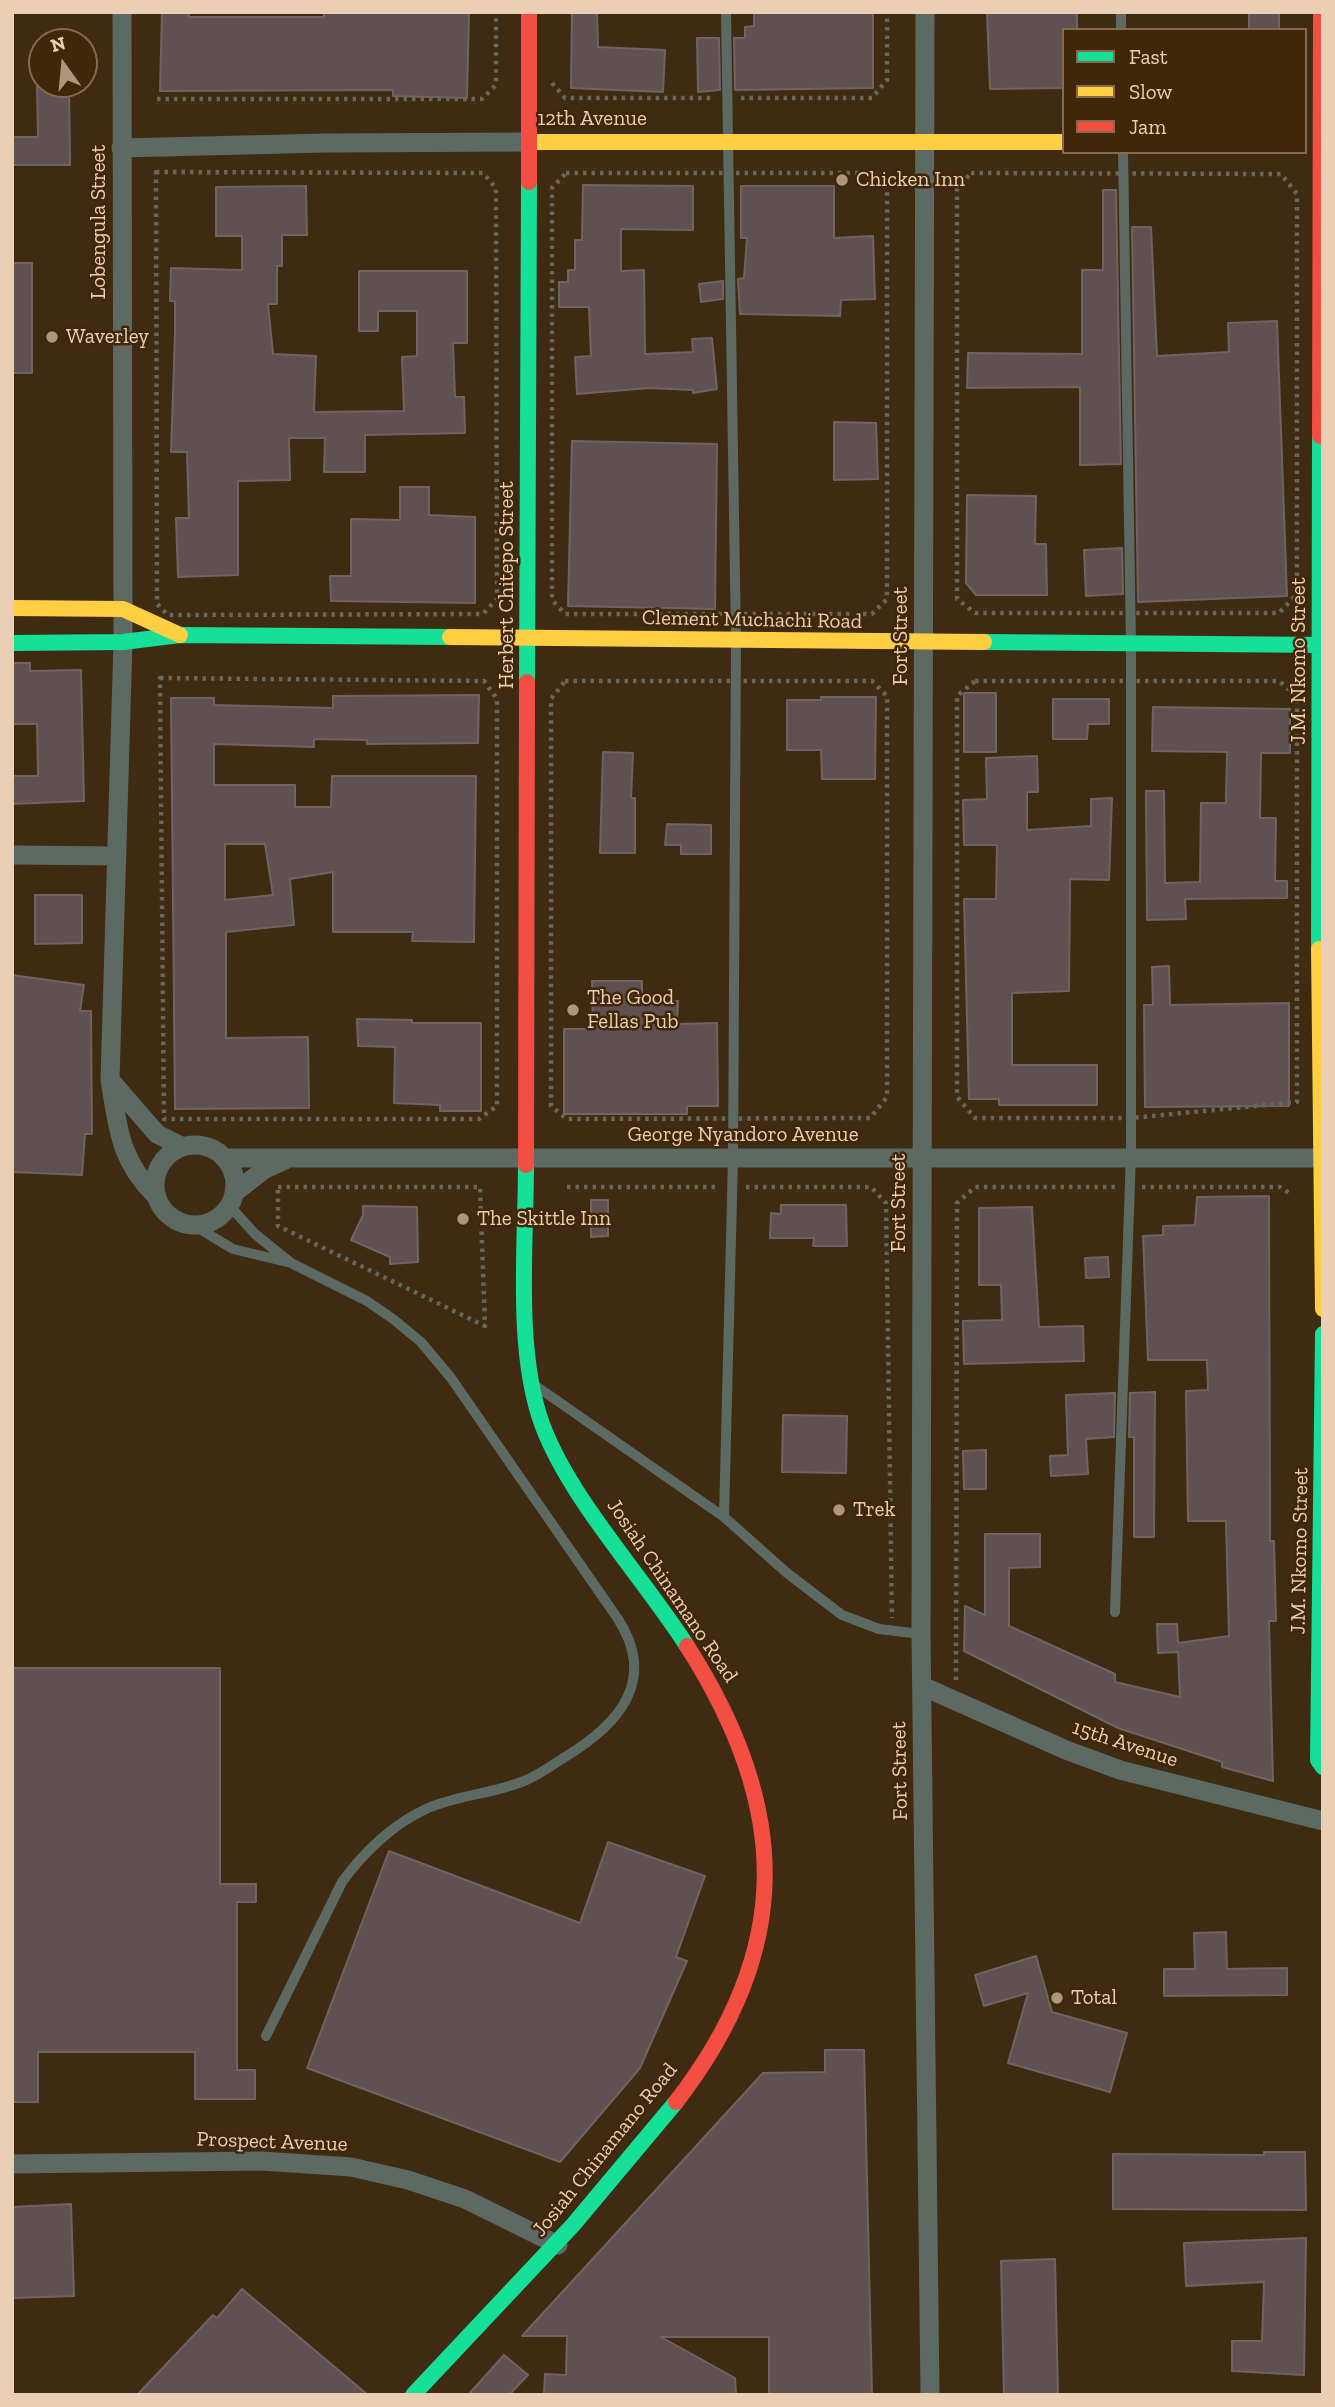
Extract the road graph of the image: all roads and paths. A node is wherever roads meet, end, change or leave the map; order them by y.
1 (122, 12) edge
2 (496, 12) edge
3 (529, 12) edge
4 (726, 12) edge
5 (925, 12) edge
6 (1321, 12) edge
7 (157, 99) dead end
8 (529, 142) junction
9 (728, 142) junction
10 (925, 142) junction
11 (1062, 142) edge
12 (1316, 142) edge
13 (121, 148) junction
14 (1123, 154) edge
15 (156, 172) joint
16 (12, 608) edge
17 (123, 609) junction
18 (180, 635) junction
19 (528, 639) junction
20 (736, 640) junction
21 (123, 642) junction
22 (924, 642) junction
23 (12, 643) edge
24 (1131, 644) junction
25 (1322, 645) edge
26 (12, 855) edge
27 (116, 856) junction
28 (110, 1080) junction
29 (164, 1119) joint
30 (183, 1147) junction
31 (224, 1158) junction
32 (289, 1158) junction
33 (527, 1158) junction
34 (733, 1158) junction
35 (922, 1158) junction
36 (1130, 1158) junction
37 (1321, 1158) edge
38 (480, 1187) joint
39 (567, 1187) dead end
40 (732, 1187) junction
41 (1129, 1187) junction
42 (155, 1195) junction
43 (232, 1199) junction
44 (1297, 1199) dead end
45 (193, 1225) junction
46 (290, 1263) junction
47 (1323, 1309) edge
48 (1323, 1334) edge
49 (530, 1382) junction
50 (724, 1517) junction
51 (1115, 1612) dead end
52 (892, 1630) junction
53 (920, 1634) junction
54 (922, 1686) junction
55 (956, 1701) junction
56 (1323, 1767) edge
57 (1323, 1821) edge
58 (266, 2036) dead end
59 (12, 2164) edge
60 (558, 2245) junction
61 (413, 2395) edge
62 (930, 2395) edge

1 - 13 street, Lobengula Street
2 - 7 path
3 - 8 main road, Herbert Chitepo Street
4 - 9 lane
5 - 10 street, Fort Street
6 - 12 main road, J.M. Nkomo Street
8 - 9 main road, 12th Avenue
8 - 13 street, 12th Avenue
8 - 19 main road, Herbert Chitepo Street
9 - 10 main road, 12th Avenue
9 - 20 lane
10 - 11 main road, 12th Avenue
10 - 22 street, Fort Street
12 - 25 main road, J.M. Nkomo Street
13 - 17 street, Lobengula Street
14 - 24 lane
15 - 15 path
16 - 17 main road, Clement Muchachi Road
17 - 18 main road, Clement Muchachi Road
17 - 21 street, Lobengula Street
18 - 19 main road, Clement Muchachi Road
18 - 21 main road, Clement Muchachi Road
19 - 20 main road, Clement Muchachi Road
19 - 33 main road, Herbert Chitepo Street
20 - 22 main road, Clement Muchachi Road
20 - 34 lane
21 - 23 main road, Clement Muchachi Road
21 - 27 street, Lobengula Street
22 - 24 main road, Clement Muchachi Road
22 - 35 street, Fort Street
24 - 25 main road, Clement Muchachi Road
24 - 36 lane
25 - 37 main road, J.M. Nkomo Street
26 - 27 street
27 - 28 street, Lobengula Street
28 - 30 street
28 - 42 street, Lobengula Street
29 - 29 path
30 - 31 street
30 - 42 street
31 - 32 street, George Nyandoro Avenue
31 - 43 street
32 - 33 street, George Nyandoro Avenue
32 - 43 street, George Nyandoro Avenue
33 - 34 street, George Nyandoro Avenue
33 - 49 main road, Josiah Chinamano Road
34 - 35 street, George Nyandoro Avenue
34 - 40 lane
35 - 36 street, George Nyandoro Avenue
35 - 53 street, Fort Street
36 - 37 street, George Nyandoro Avenue
36 - 41 lane
37 - 47 main road, J.M. Nkomo Street
38 - 38 path
39 - 40 path
40 - 50 lane
40 - 52 path
41 - 44 path
41 - 51 lane
41 - 55 path
42 - 45 street
43 - 45 street
43 - 46 lane
45 - 46 lane
46 - 58 lane
48 - 56 main road, J.M. Nkomo Street
49 - 50 lane
49 - 60 main road, Josiah Chinamano Road
50 - 52 lane
52 - 53 lane
53 - 54 street, Fort Street
54 - 55 street, 15th Avenue
54 - 62 street, Fort Street
55 - 57 street, 15th Avenue
59 - 60 street, Prospect Avenue
60 - 61 main road, Josiah Chinamano Road

